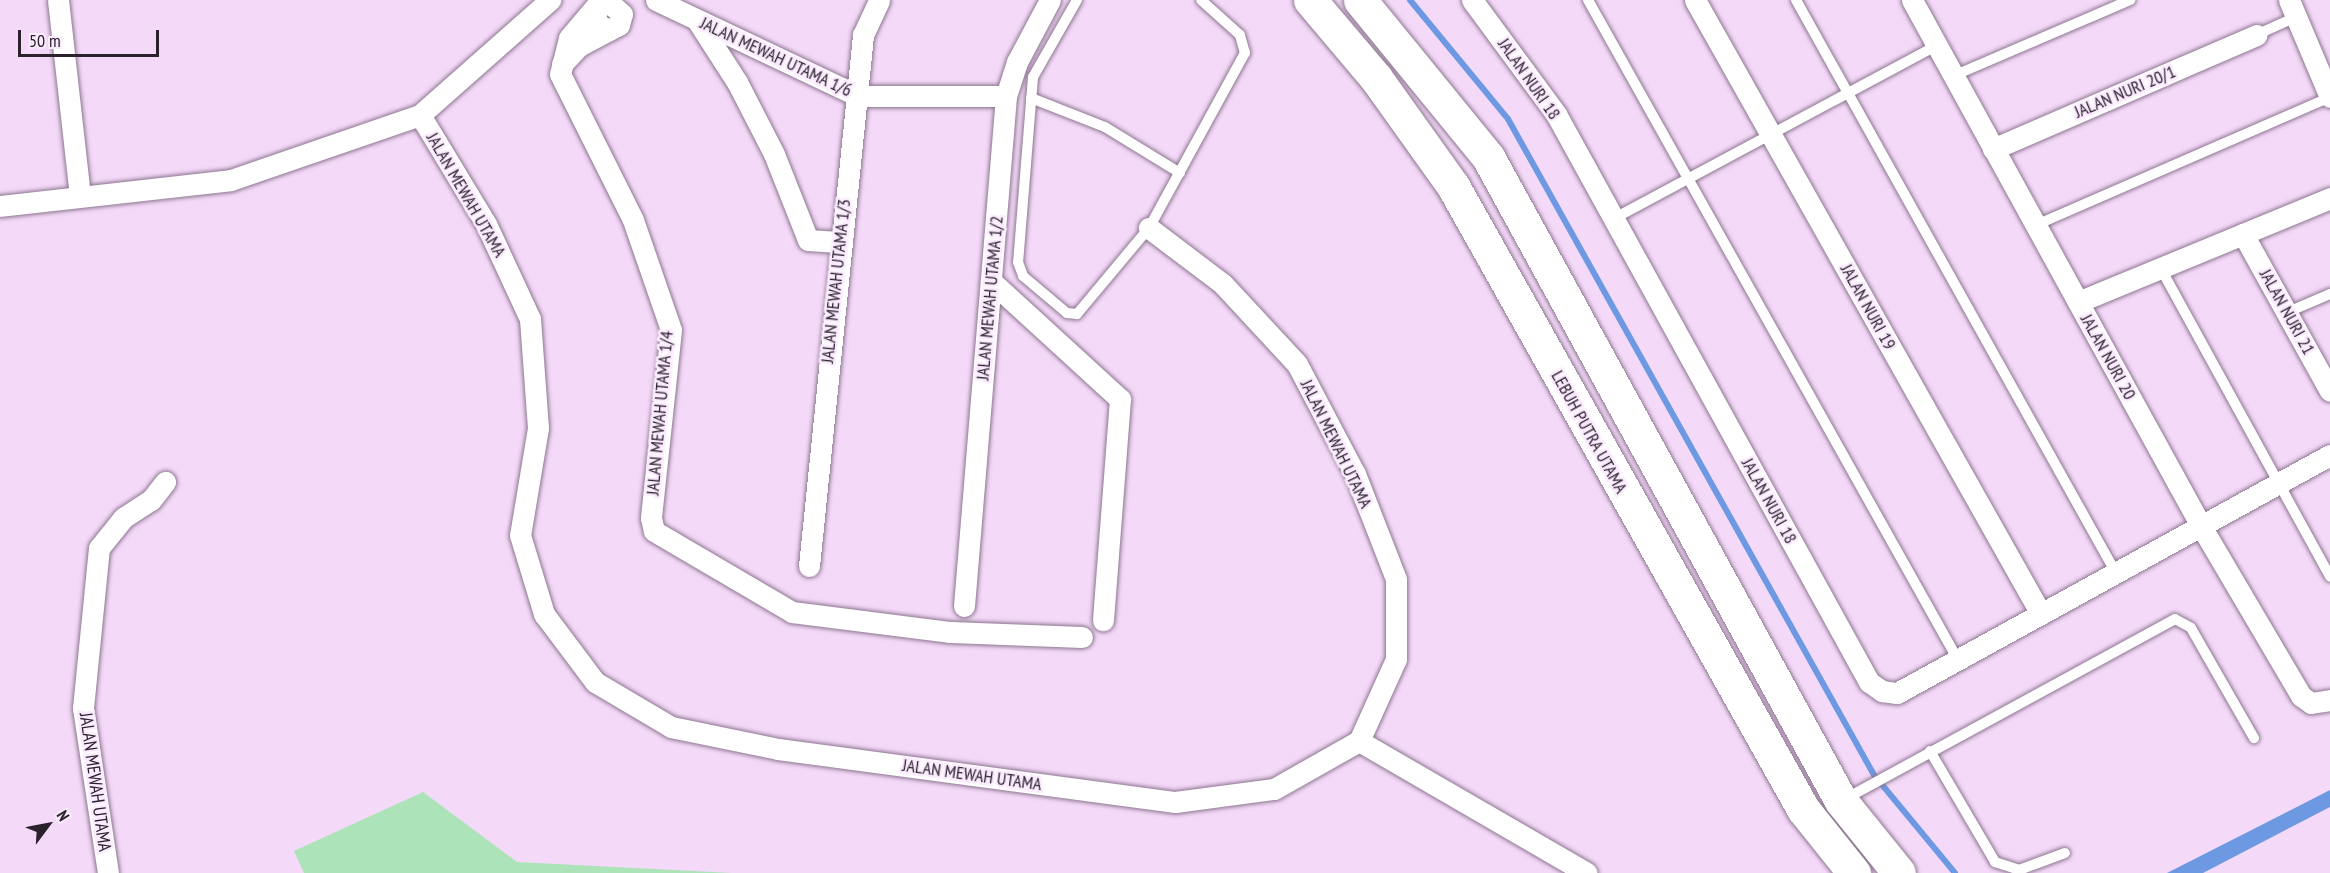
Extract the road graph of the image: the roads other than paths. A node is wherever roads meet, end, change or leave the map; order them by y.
1 (58, 0) edge
2 (550, 0) edge
3 (657, 0) edge
4 (879, 0) edge
5 (1050, 0) edge
6 (1077, 0) edge
7 (1201, 0) edge
8 (1310, 0) edge
9 (1360, 0) edge
10 (1588, 0) edge
11 (1695, 0) edge
12 (1796, 0) edge
13 (1912, 0) edge
14 (2130, 0) edge
15 (602, 1) edge
16 (1479, 2) edge
17 (2292, 9) edge
18 (696, 20) junction
19 (615, 25) junction
20 (2256, 35) joint
21 (1936, 46) junction
22 (561, 64) junction
23 (1953, 76) junction
24 (1846, 89) junction
25 (858, 96) junction
26 (1006, 96) junction
27 (2330, 97) edge
28 (1031, 98) junction
29 (420, 115) junction
30 (1769, 131) junction
31 (1994, 149) junction
32 (1180, 173) junction
33 (1688, 176) junction
34 (80, 195) junction
35 (2330, 198) edge
36 (0, 206) edge
37 (1613, 219) junction
38 (2036, 225) junction
39 (1149, 228) junction
40 (2243, 234) junction
41 (838, 242) junction
42 (2161, 269) junction
43 (991, 280) junction
44 (2330, 294) edge
45 (2078, 302) junction
46 (2288, 312) junction
47 (2329, 386) edge
48 (2330, 455) edge
49 (165, 482) dead end
50 (2279, 483) junction
51 (2201, 526) junction
52 (809, 566) dead end
53 (2116, 573) junction
54 (2330, 577) edge
55 (964, 606) dead end
56 (2041, 614) junction
57 (1103, 620) dead end
58 (1082, 637) dead end
59 (1958, 660) junction
60 (2323, 701) edge
61 (2254, 738) dead end
62 (1359, 741) junction
63 (1930, 751) junction
64 (1855, 793) junction
65 (2065, 853) dead end
66 (108, 873) edge
67 (1587, 873) edge
68 (1854, 873) edge
69 (1899, 873) edge

1 - 34 street
2 - 29 street, JALAN MEWAH UTAMA
3 - 18 street, JALAN MEWAH UTAMA 1/6
3 - 19 street, JALAN MEWAH UTAMA 1/6
4 - 25 street, JALAN MEWAH UTAMA 1/3
5 - 26 street, JALAN MEWAH UTAMA 1/2
6 - 28 lane
7 - 32 lane
8 - 68 main road, LEBUH PUTRA UTAMA
9 - 64 main road
10 - 33 lane
11 - 30 street, JALAN NURI 19
12 - 24 lane
13 - 21 street, JALAN NURI 20
14 - 23 lane
15 - 19 street
15 - 22 street, JALAN MEWAH UTAMA 1/4
16 - 37 street, JALAN NURI 18
17 - 20 lane
17 - 27 street
18 - 25 street, JALAN MEWAH UTAMA 1/6
18 - 41 street
19 - 22 street
20 - 31 street, JALAN NURI 20/1
21 - 23 street, JALAN NURI 20
21 - 24 lane
22 - 58 street, JALAN MEWAH UTAMA 1/4
23 - 31 street, JALAN NURI 20
24 - 30 lane
24 - 53 lane
25 - 26 street, JALAN MEWAH UTAMA 1/6
25 - 41 street, JALAN MEWAH UTAMA 1/3
26 - 43 street, JALAN MEWAH UTAMA 1/2
27 - 38 lane
28 - 32 lane
28 - 39 lane
29 - 34 street, JALAN MEWAH UTAMA
29 - 62 street, JALAN MEWAH UTAMA
30 - 33 lane
30 - 56 street, JALAN NURI 19
31 - 38 street, JALAN NURI 20
32 - 39 lane
33 - 37 lane
33 - 59 lane
34 - 36 street, JALAN MEWAH UTAMA
35 - 40 street
37 - 59 street, JALAN NURI 18
38 - 45 street, JALAN NURI 20
39 - 62 street, JALAN MEWAH UTAMA
40 - 42 street
40 - 46 street, JALAN NURI 21
41 - 52 street, JALAN MEWAH UTAMA 1/3
42 - 45 street
42 - 50 lane
43 - 55 street, JALAN MEWAH UTAMA 1/2
43 - 57 street
44 - 46 lane
45 - 51 street, JALAN NURI 20
46 - 47 street, JALAN NURI 21
48 - 50 street, JALAN NURI 18
49 - 66 street, JALAN MEWAH UTAMA
50 - 51 street, JALAN NURI 18
50 - 54 lane
51 - 53 street, JALAN NURI 18
51 - 60 street, JALAN NURI 20
53 - 56 street, JALAN NURI 18
56 - 59 street, JALAN NURI 18
61 - 63 lane
62 - 67 street
63 - 64 lane
63 - 65 lane
64 - 69 main road

